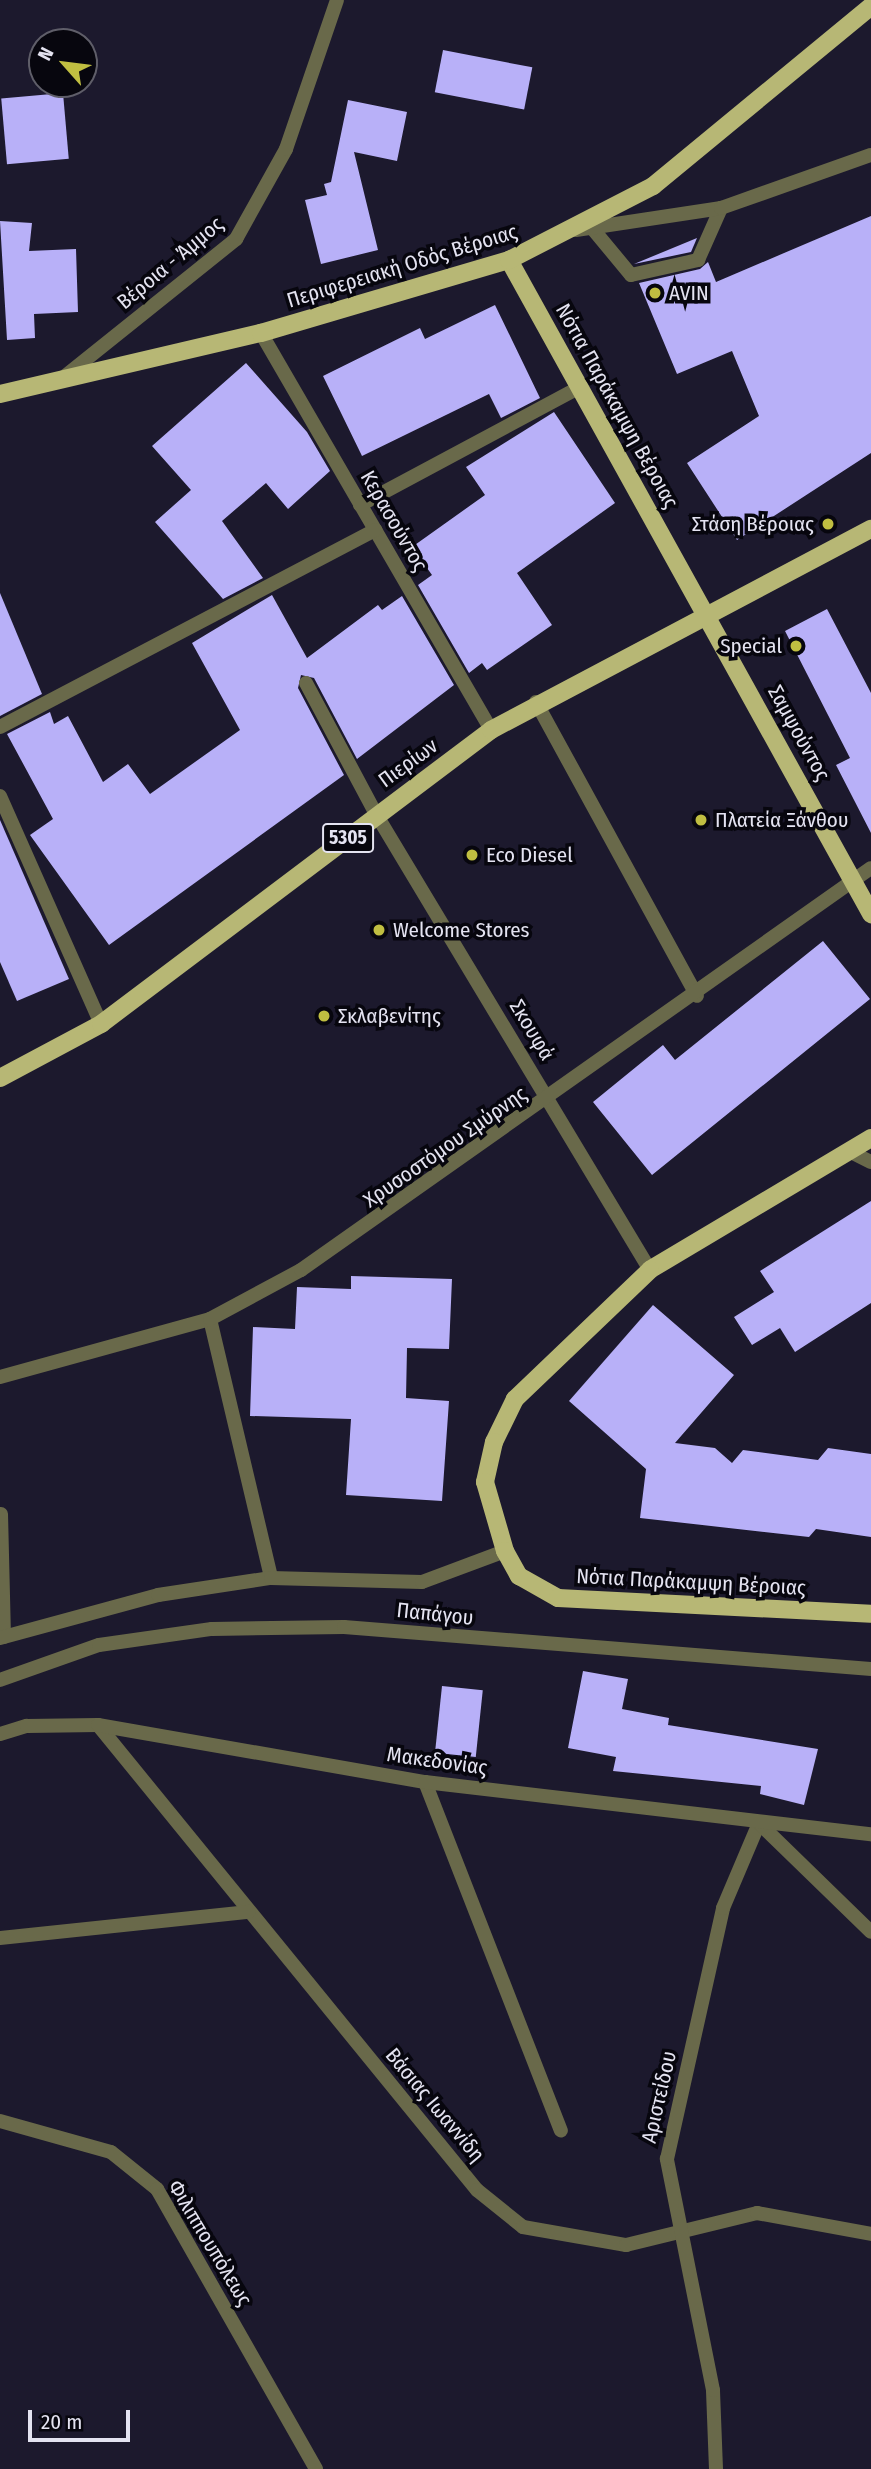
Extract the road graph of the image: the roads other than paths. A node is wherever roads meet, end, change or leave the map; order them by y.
1 (337, 0) edge
2 (871, 6) edge
3 (871, 155) edge
4 (721, 208) junction
5 (584, 229) junction
6 (509, 260) junction
7 (261, 333) junction
8 (62, 379) junction
9 (580, 387) junction
10 (0, 394) edge
11 (360, 505) junction
12 (871, 529) edge
13 (376, 530) junction
14 (705, 612) junction
15 (306, 683) dead end
16 (536, 702) junction
17 (0, 727) edge
18 (491, 730) junction
19 (0, 796) edge
20 (376, 814) junction
21 (871, 868) edge
22 (854, 880) junction
23 (871, 914) edge
24 (697, 996) junction
25 (101, 1024) junction
26 (0, 1077) edge
27 (550, 1100) junction
28 (871, 1138) edge
29 (853, 1153) junction
30 (871, 1161) edge
31 (650, 1270) junction
32 (210, 1319) junction
33 (0, 1377) edge
34 (1, 1514) edge
35 (505, 1551) junction
36 (271, 1578) junction
37 (871, 1614) edge
38 (2, 1637) edge
39 (871, 1670) edge
40 (0, 1679) edge
41 (98, 1725) junction
42 (0, 1734) edge
43 (425, 1782) junction
44 (759, 1823) junction
45 (871, 1834) edge
46 (249, 1912) junction
47 (871, 1932) edge
48 (0, 1938) edge
49 (0, 2121) edge
50 (561, 2130) dead end
51 (871, 2234) edge
52 (684, 2235) junction
53 (316, 2469) edge
54 (716, 2469) edge

1 - 8 street, Βέροια - Άμμος
2 - 5 main road, Περιφερειακή Οδός Βέροιας
3 - 4 street
4 - 5 street
4 - 5 street
5 - 6 main road, Περιφερειακή Οδός Βέροιας
6 - 7 main road, Περιφερειακή Οδός Βέροιας
6 - 9 main road, Νότια Παράκαμψη Βέροιας
7 - 8 main road, Περιφερειακή Οδός Βέροιας
7 - 11 street, Κερασούντος
8 - 10 main road, Περιφερειακή Οδός Βέροιας
9 - 11 street
9 - 14 main road, Νότια Παράκαμψη Βέροιας
11 - 13 street, Κερασούντος
12 - 14 main road, Πιερίων / 5305
13 - 17 street
13 - 18 street, Κερασούντος
14 - 16 main road, Πιερίων / 5305
14 - 22 main road, Σαμψούντος
15 - 20 street, Σκουφά
16 - 18 main road, Πιερίων / 5305
16 - 24 street
18 - 20 main road, Πιερίων / 5305
19 - 25 street
20 - 25 main road, Πιερίων / 5305
20 - 27 street, Σκουφά
21 - 22 street, Χρυσοστόμου Σμύρνης
22 - 23 main road, Σαμψούντος
22 - 24 street, Χρυσοστόμου Σμύρνης
24 - 27 street, Χρυσοστόμου Σμύρνης
25 - 26 main road, Πιερίων / 5305
27 - 31 street, Σκουφά
27 - 32 street, Χρυσοστόμου Σμύρνης
28 - 29 main road, Νότια Παράκαμψη Βέροιας
29 - 30 street
29 - 31 main road, Νότια Παράκαμψη Βέροιας
31 - 35 main road, Νότια Παράκαμψη Βέροιας
32 - 33 street, Χρυσοστόμου Σμύρνης
32 - 36 street
34 - 38 street
35 - 36 street, Παπάγου
35 - 37 main road, Νότια Παράκαμψη Βέροιας
36 - 38 street, Παπάγου
39 - 40 street, Παπάγου
41 - 42 street, Μακεδονίας
41 - 43 street, Μακεδονίας
41 - 46 street, Βάσιας Ιωαννίδη
43 - 44 street, Μακεδονίας
43 - 50 street
44 - 45 street, Μακεδονίας
44 - 47 street
44 - 52 street, Αριστείδου
46 - 48 street
46 - 52 street, Βάσιας Ιωαννίδη
49 - 53 street, Φιλιππουπόλεως
51 - 52 street, Βάσιας Ιωαννίδη
52 - 54 street, Αριστείδου

